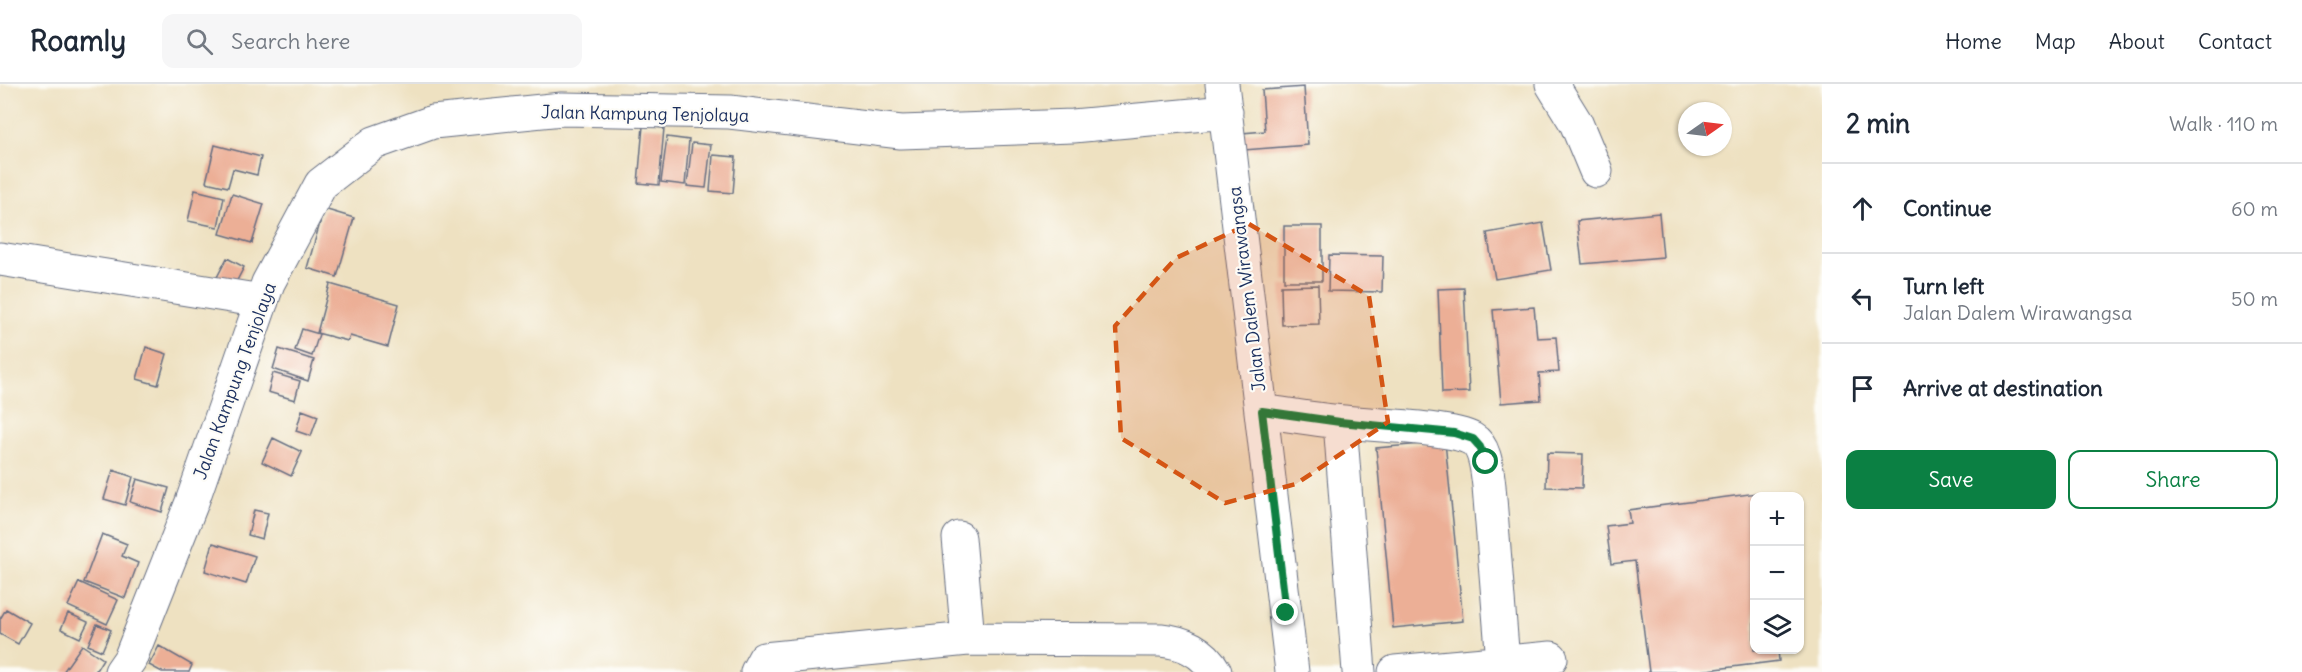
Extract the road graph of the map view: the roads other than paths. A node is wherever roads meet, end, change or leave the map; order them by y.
1 (1552, 84) edge
2 (1224, 98) edge
3 (1596, 171) dead end
4 (0, 259) edge
5 (262, 301) junction
6 (1262, 411) junction
7 (1340, 422) junction
8 (959, 538) dead end
9 (968, 639) junction
10 (1551, 658) dead end
11 (1503, 662) junction
12 (121, 672) edge
13 (757, 672) edge
14 (1215, 672) edge
15 (1292, 672) edge
16 (1359, 672) edge
17 (1395, 672) edge

1 - 3 street
2 - 5 street, Jalan Kampung Tenjolaya
2 - 6 street, Jalan Dalem Wirawangsa
4 - 5 street
5 - 12 street, Jalan Kampung Tenjolaya
6 - 7 street
6 - 15 street, Jalan Dalem Wirawangsa
7 - 11 street
7 - 16 street
8 - 9 street
9 - 13 street
9 - 14 street
10 - 11 street
11 - 17 street

